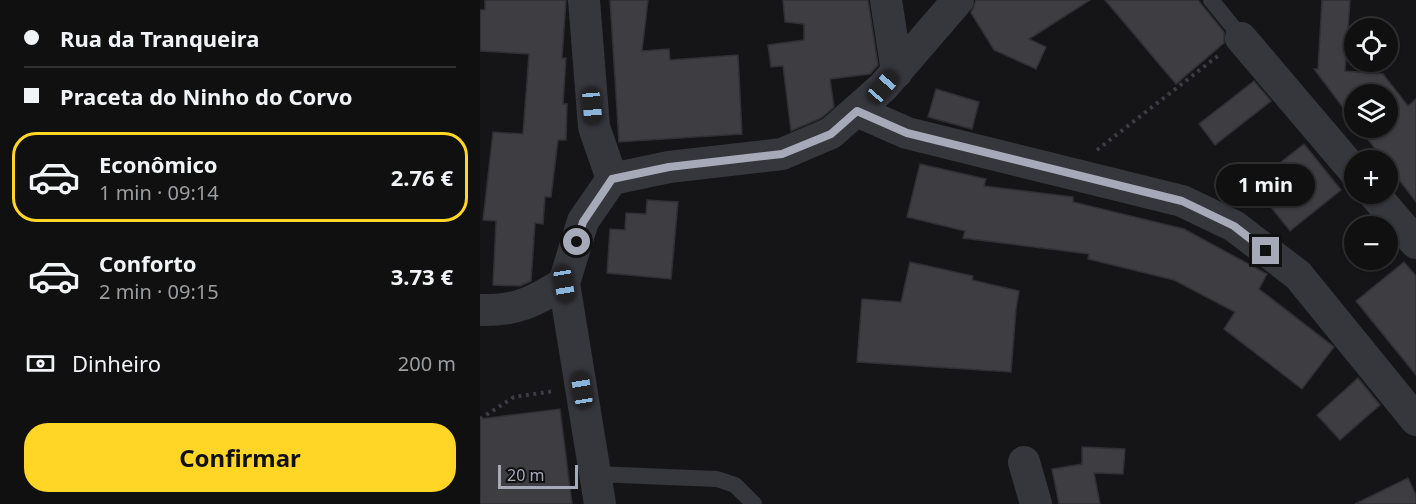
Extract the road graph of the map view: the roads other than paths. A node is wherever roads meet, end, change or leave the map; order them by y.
1 (584, 0) edge
2 (886, 0) edge
3 (958, 0) edge
4 (1210, 0) edge
5 (1237, 33) joint
6 (897, 72) junction
7 (857, 111) junction
8 (1344, 159) edge
9 (612, 179) junction
10 (1383, 204) edge
11 (1416, 243) edge
12 (564, 284) junction
13 (480, 310) edge
14 (1416, 420) edge
15 (1024, 462) dead end
16 (597, 489) edge
17 (754, 504) edge
18 (1036, 504) edge

1 - 9 street
2 - 6 street
3 - 6 street
4 - 5 lane
5 - 8 street
6 - 7 street
7 - 9 street
7 - 14 street
9 - 12 street
10 - 11 street
12 - 13 street
12 - 16 street
15 - 18 street
16 - 17 lane

